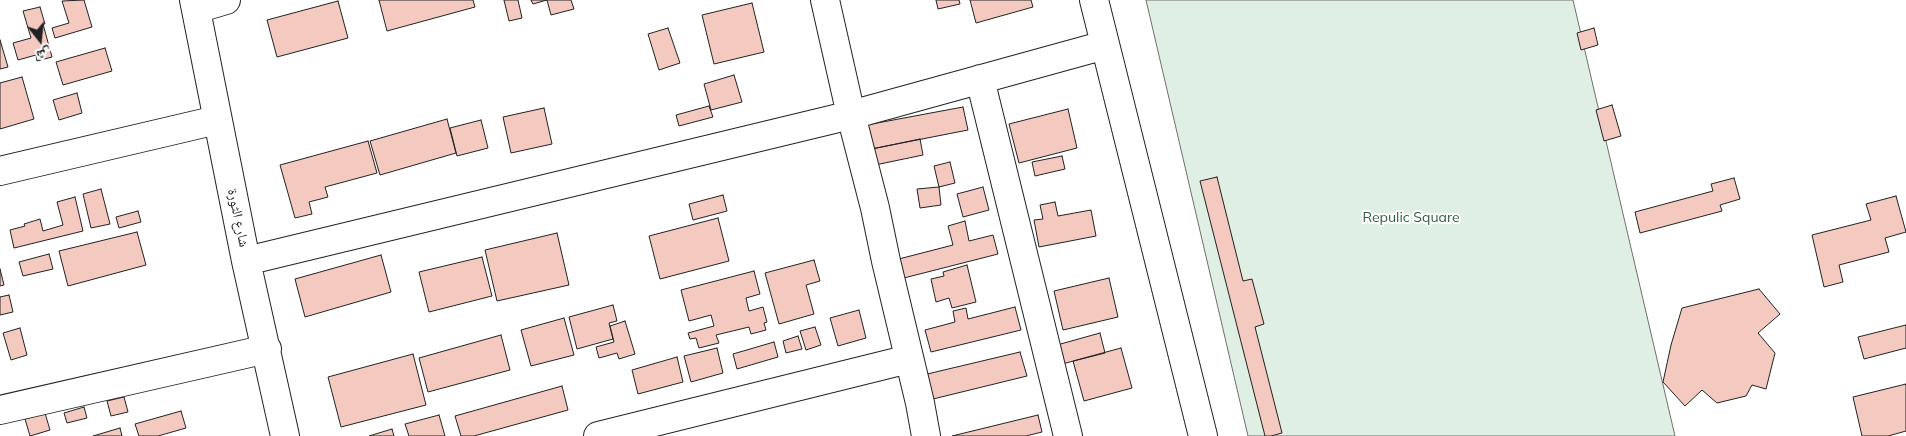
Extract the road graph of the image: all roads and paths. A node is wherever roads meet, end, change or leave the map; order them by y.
1 (226, 0) edge
2 (825, 0) edge
3 (1094, 0) edge
4 (195, 4) edge
5 (1105, 46) junction
6 (980, 79) junction
7 (851, 115) junction
8 (217, 120) junction
9 (0, 171) edge
10 (246, 261) junction
11 (267, 349) junction
12 (909, 358) junction
13 (0, 410) edge
14 (1194, 433) edge
15 (605, 435) edge
16 (286, 436) edge
17 (926, 436) edge
18 (1068, 436) edge

1 - 4 street
2 - 7 street
3 - 5 street
4 - 8 street, شارع الثورة
5 - 6 street
5 - 14 street
6 - 7 street
6 - 18 street
7 - 10 street
7 - 12 street
8 - 9 street
8 - 10 street, شارع الثورة
10 - 11 street, شارع الثورة
11 - 13 street
11 - 16 street, شارع الثورة
12 - 15 street
12 - 17 street

